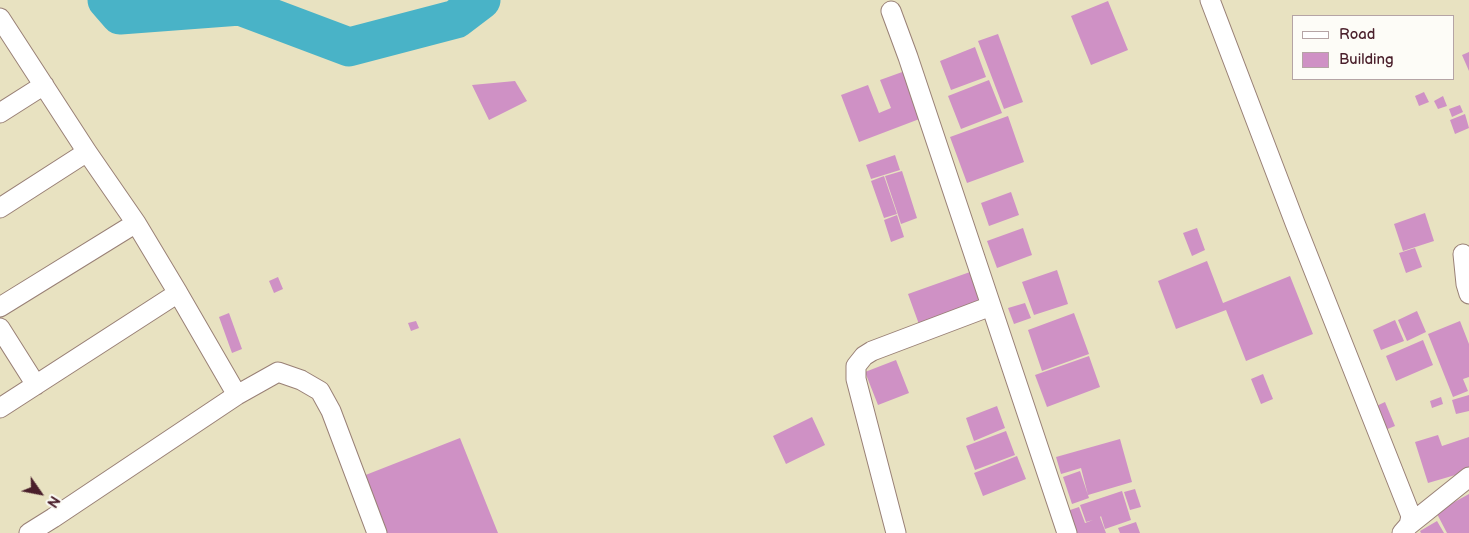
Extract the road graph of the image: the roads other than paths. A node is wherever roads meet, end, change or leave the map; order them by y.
1 (1210, 0) edge
2 (891, 11) dead end
3 (1, 20) edge
4 (44, 85) junction
5 (0, 113) edge
6 (86, 152) junction
7 (0, 208) edge
8 (136, 223) junction
9 (1463, 254) dead end
10 (178, 293) junction
11 (1469, 294) edge
12 (0, 306) edge
13 (991, 306) junction
14 (0, 328) edge
15 (36, 385) junction
16 (237, 395) junction
17 (0, 408) edge
18 (1469, 477) edge
19 (1405, 529) edge
20 (29, 533) edge
21 (377, 533) edge
22 (896, 533) edge
23 (1067, 533) edge

1 - 19 street
2 - 13 street
3 - 4 street
4 - 5 street
4 - 6 street
6 - 7 street
6 - 8 street
8 - 10 street
8 - 12 street
9 - 11 street
10 - 15 street
10 - 16 street
13 - 22 street
13 - 23 street
14 - 15 street
15 - 17 street
16 - 20 street
16 - 21 street
18 - 19 street

